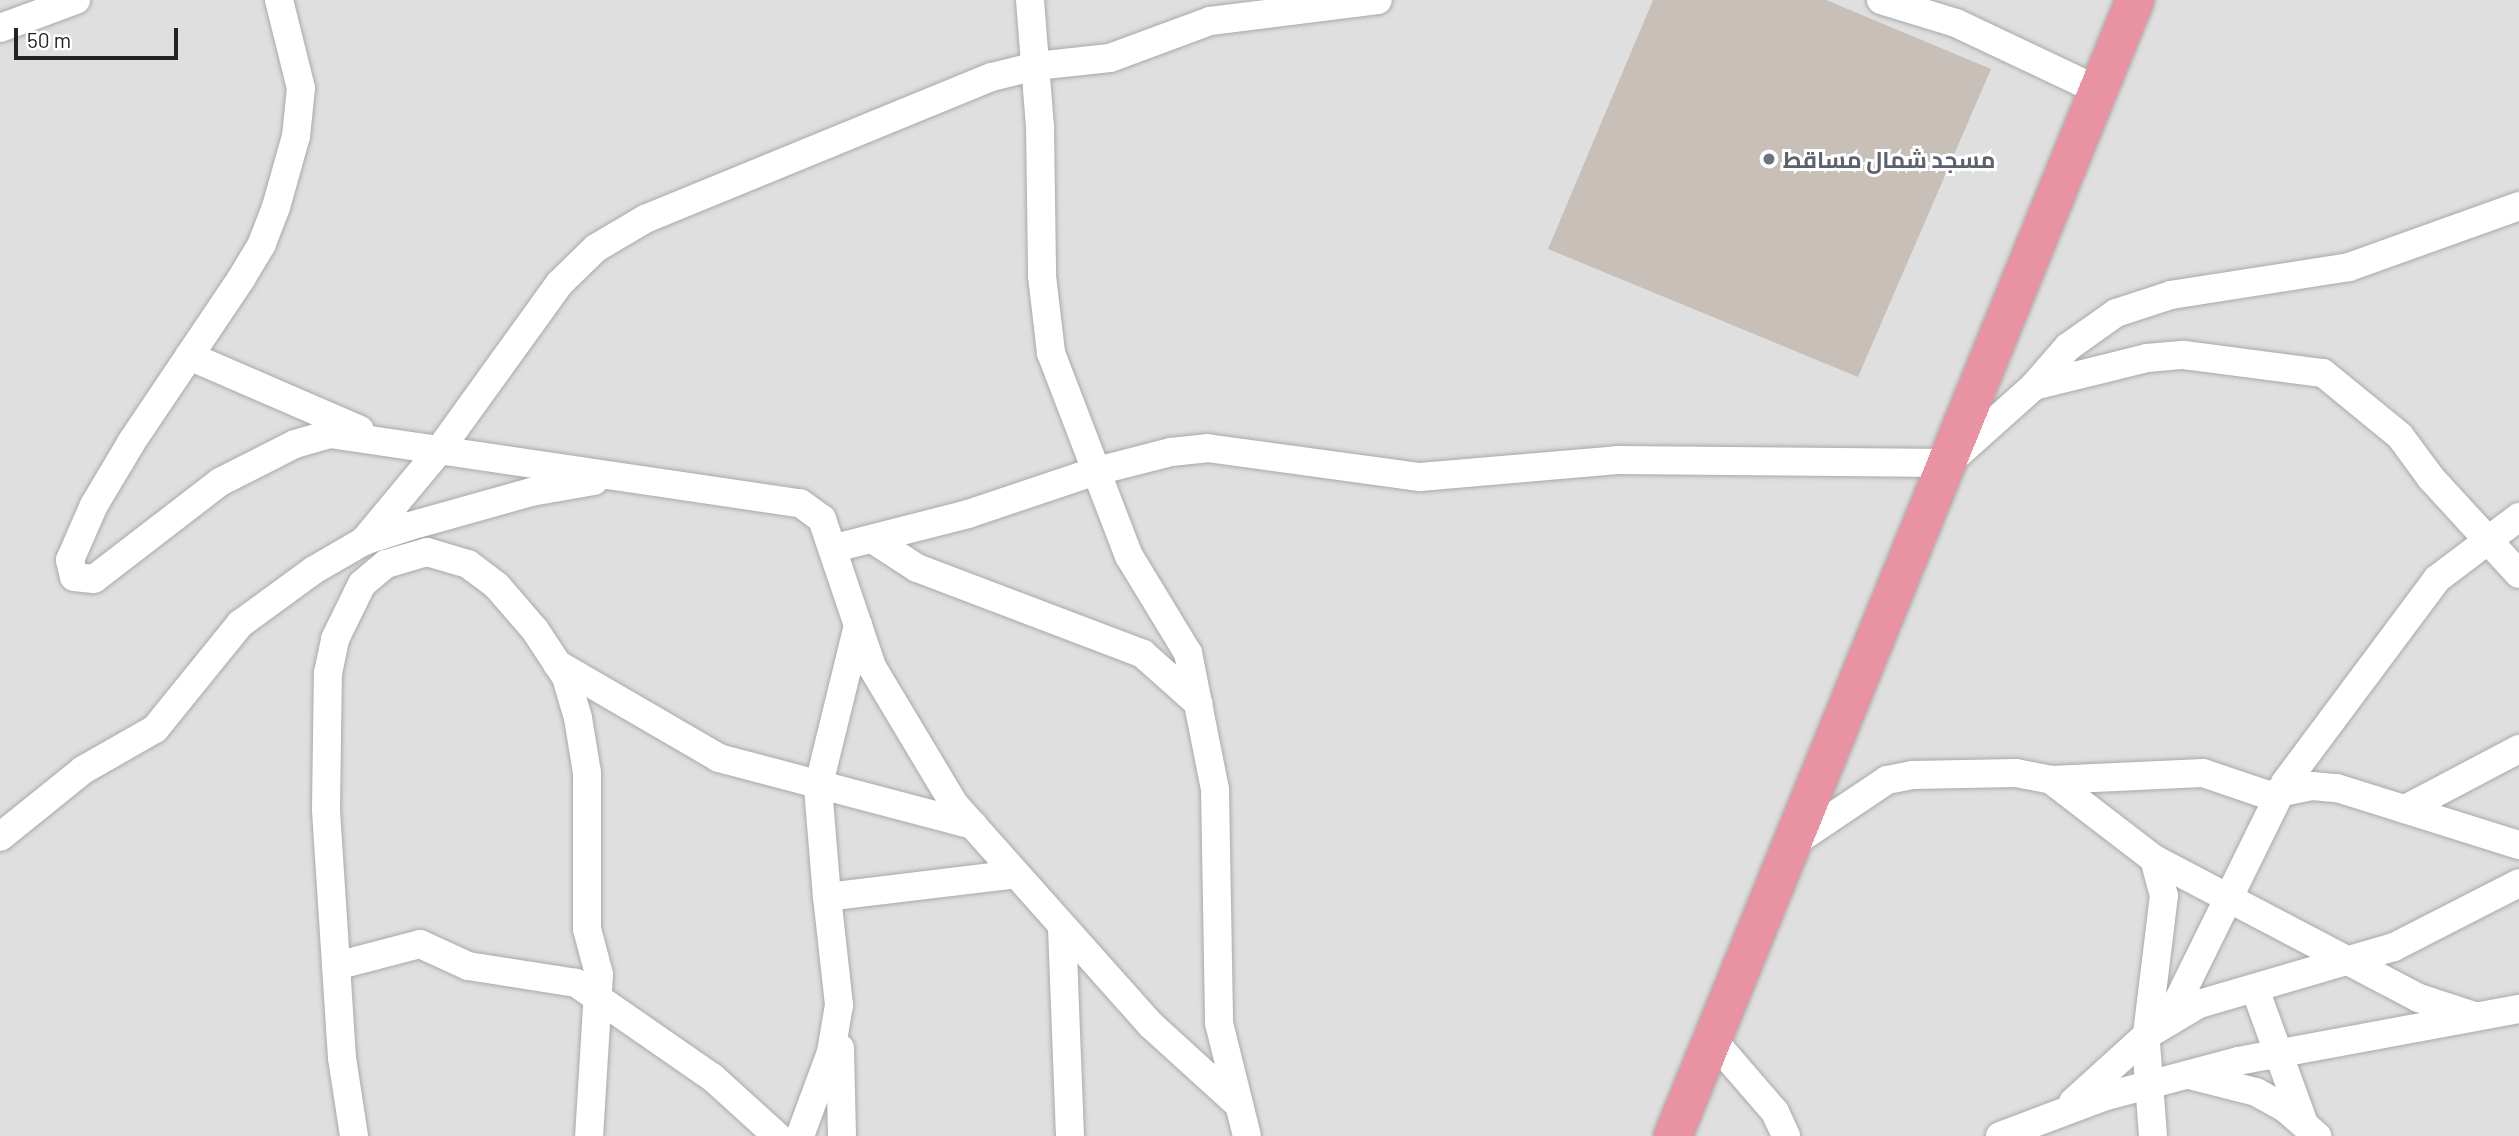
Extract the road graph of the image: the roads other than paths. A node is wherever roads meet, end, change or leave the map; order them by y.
1 (76, 0) edge
2 (279, 0) edge
3 (1030, 0) edge
4 (1378, 0) edge
5 (1881, 0) edge
6 (2135, 0) edge
7 (0, 28) edge
8 (1036, 66) junction
9 (2098, 90) junction
10 (2519, 206) edge
11 (189, 356) junction
12 (2034, 386) junction
13 (378, 438) junction
14 (438, 452) junction
15 (1948, 463) junction
16 (1093, 472) junction
17 (621, 477) junction
18 (2519, 517) edge
19 (448, 522) junction
20 (872, 539) junction
21 (2488, 540) junction
22 (364, 541) junction
23 (835, 548) junction
24 (409, 554) junction
25 (468, 564) junction
26 (2519, 574) edge
27 (859, 625) junction
28 (557, 664) junction
29 (1198, 703) junction
30 (2519, 749) edge
31 (2051, 780) junction
32 (819, 782) junction
33 (2280, 793) junction
34 (2405, 809) junction
35 (973, 825) junction
36 (0, 837) edge
37 (1793, 843) junction
38 (2519, 845) edge
39 (2154, 859) junction
40 (1016, 874) junction
41 (2519, 883) edge
42 (827, 897) junction
43 (2226, 898) junction
44 (1062, 928) junction
45 (2348, 962) junction
46 (336, 966) junction
47 (2255, 989) junction
48 (598, 995) junction
49 (839, 1005) junction
50 (2519, 1009) edge
51 (2169, 1018) junction
52 (2488, 1018) junction
53 (2519, 1018) edge
54 (2147, 1035) junction
55 (1712, 1039) junction
56 (2281, 1052) junction
57 (2188, 1075) junction
58 (2148, 1087) junction
59 (1238, 1105) junction
60 (2063, 1111) junction
61 (2310, 1129) edge
62 (354, 1136) edge
63 (589, 1136) edge
64 (778, 1136) edge
65 (800, 1136) edge
66 (842, 1136) edge
67 (1070, 1136) edge
68 (1247, 1136) edge
69 (1672, 1136) edge
70 (1786, 1136) edge
71 (2000, 1136) edge
72 (2153, 1136) edge

1 - 7 street
2 - 11 street
3 - 8 street
4 - 8 street
5 - 9 street
6 - 9 highway
8 - 14 street
8 - 16 street
9 - 15 highway
10 - 12 street
11 - 13 street
11 - 13 street
12 - 15 street
12 - 21 street
13 - 14 street
14 - 17 street
14 - 22 street
15 - 16 street
15 - 37 highway
16 - 20 street
16 - 29 street
17 - 19 street
17 - 23 street
18 - 21 street
19 - 22 street
19 - 24 street
19 - 25 street
20 - 23 street
20 - 29 street
21 - 26 street
21 - 33 street
22 - 36 street
23 - 27 street
24 - 25 street
24 - 46 street
25 - 28 street
27 - 32 street
27 - 35 street
28 - 32 street
28 - 48 street
29 - 59 street
30 - 34 street
31 - 33 street
31 - 37 street
31 - 39 street
32 - 35 street
32 - 42 street
33 - 34 street
33 - 43 street
34 - 38 street
35 - 40 street
37 - 55 highway
39 - 43 street
39 - 54 street
40 - 42 street
40 - 44 street
41 - 45 street
42 - 49 street
43 - 45 street
43 - 51 street
44 - 59 street
44 - 67 street
45 - 47 street
45 - 52 street
46 - 48 street
46 - 62 street
47 - 51 street
47 - 56 street
48 - 63 street
48 - 64 street
49 - 65 street
49 - 66 street
50 - 52 street
51 - 54 street
52 - 53 street
52 - 56 street
54 - 58 street
54 - 60 street
55 - 69 highway
55 - 70 street
56 - 57 street
56 - 61 street
57 - 58 street
57 - 61 street
58 - 60 street
58 - 72 street
59 - 68 street
60 - 71 street

